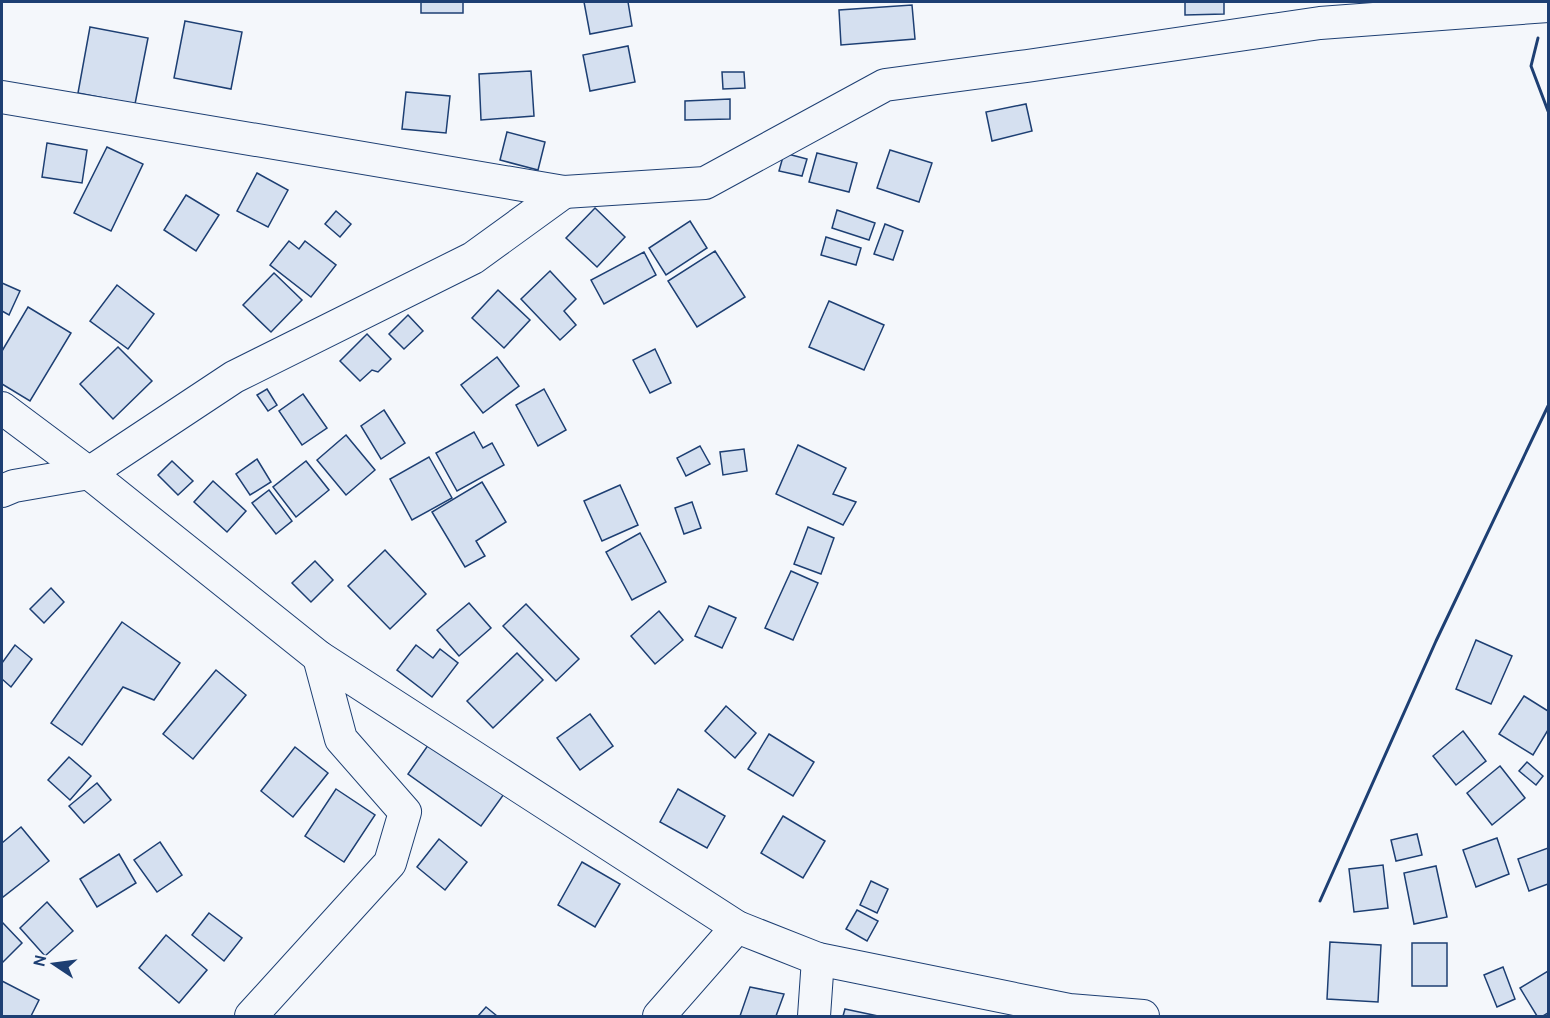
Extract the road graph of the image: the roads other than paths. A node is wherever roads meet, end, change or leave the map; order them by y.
1 (1548, 6) edge
2 (1320, 12) edge
3 (2, 97) edge
4 (564, 192) junction
5 (2, 408) edge
6 (89, 473) junction
7 (2, 491) edge
8 (319, 657) junction
9 (737, 927) junction
10 (818, 959) junction
11 (251, 1017) edge
12 (659, 1017) edge
13 (814, 1017) edge
14 (1143, 1017) edge

1 - 2 street
2 - 4 street
3 - 4 street
4 - 6 street
5 - 6 street
6 - 7 street
6 - 8 street
8 - 9 street
8 - 11 street
9 - 10 street
9 - 12 street
10 - 13 street
10 - 14 street

